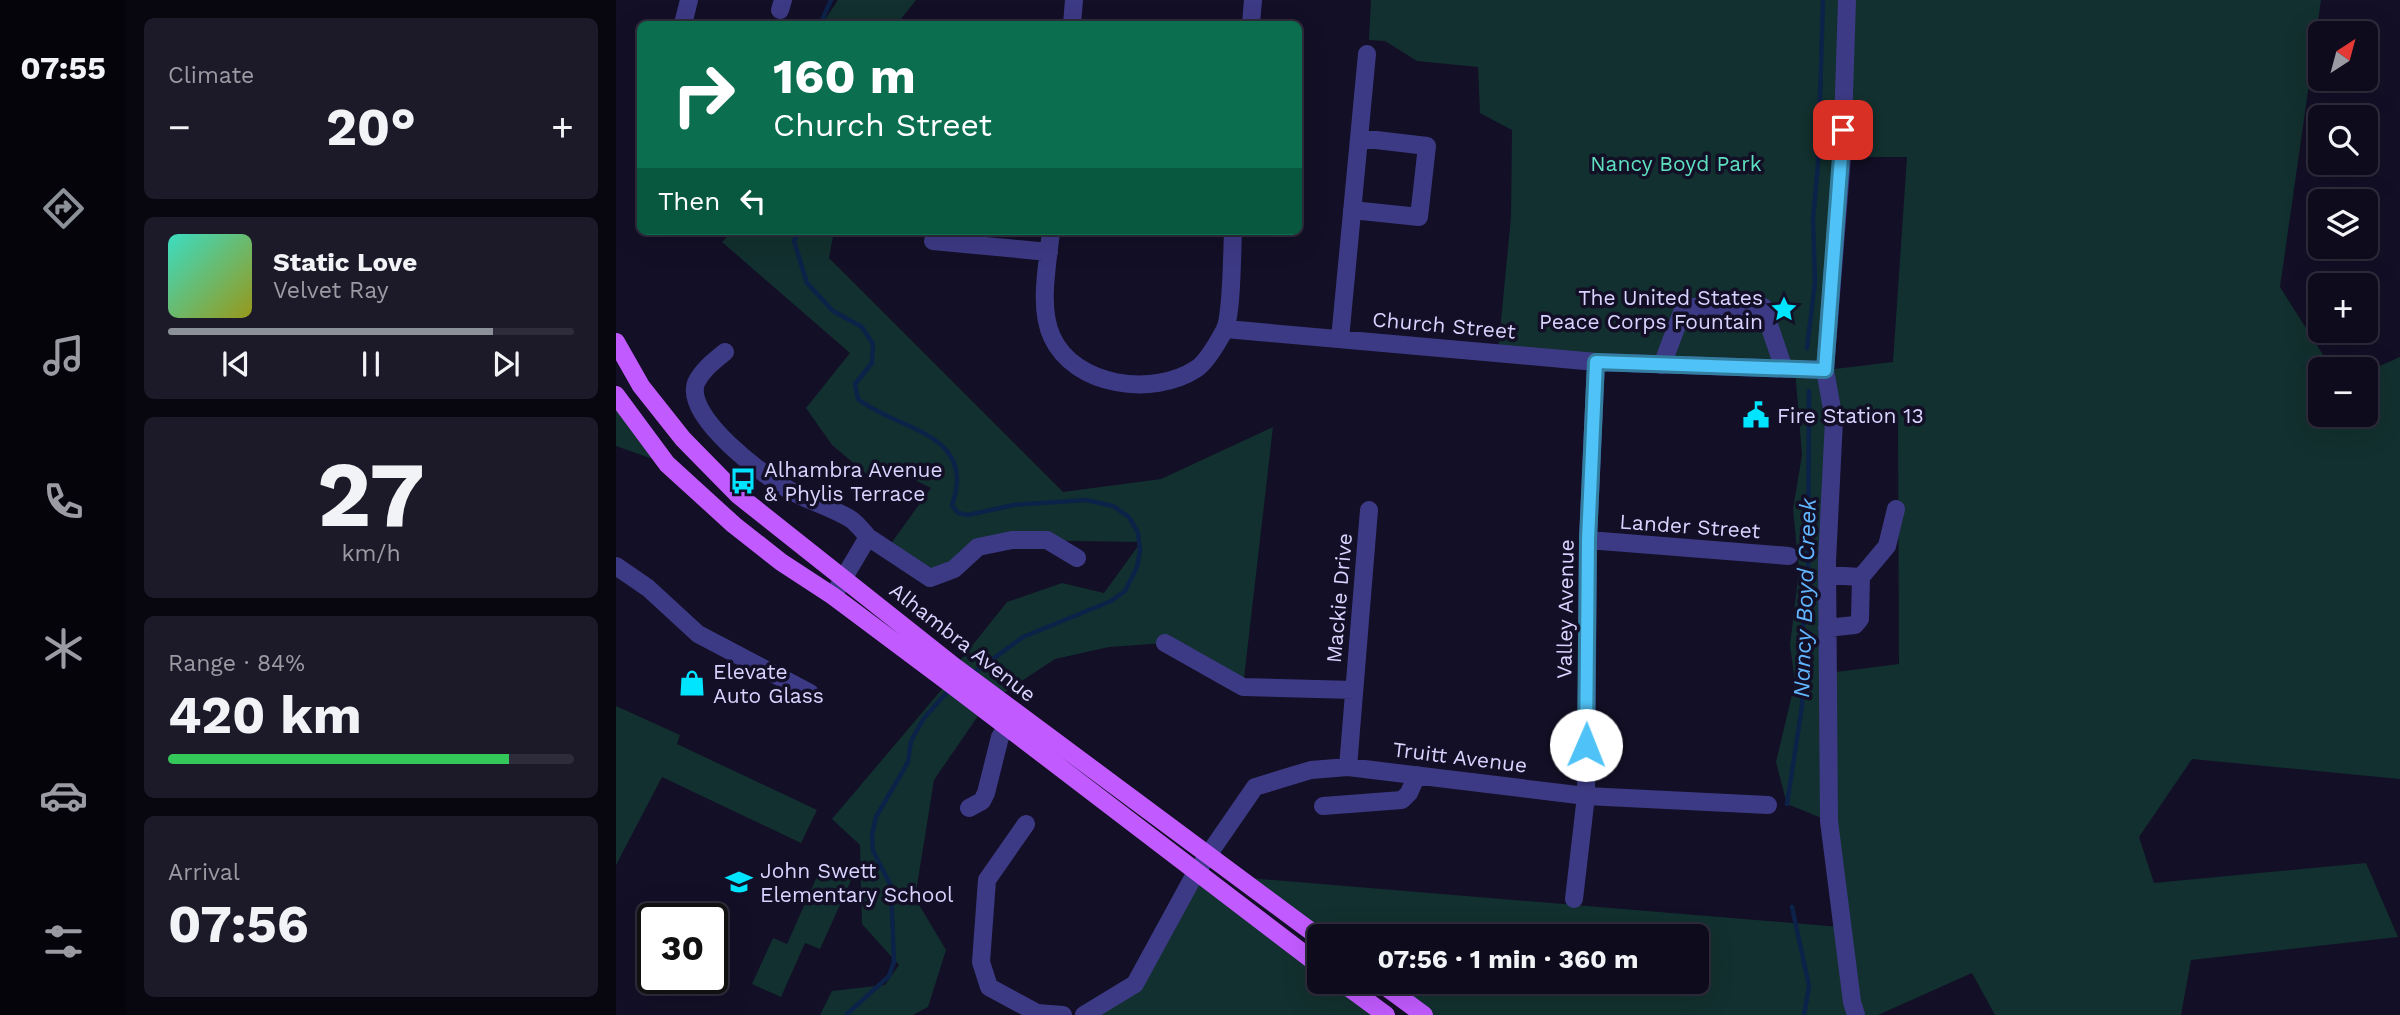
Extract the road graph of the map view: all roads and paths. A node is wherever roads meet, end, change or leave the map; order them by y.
1 (689, 0) edge
2 (1074, 0) edge
3 (1254, 0) edge
4 (1846, 0) edge
5 (684, 21) edge
6 (1072, 21) edge
7 (1251, 21) edge
8 (1367, 54) dead end
9 (1359, 138) junction
10 (1352, 210) junction
11 (1051, 235) edge
12 (1233, 235) edge
13 (933, 241) dead end
14 (1049, 252) junction
15 (1226, 329) junction
16 (1340, 339) junction
17 (616, 342) edge
18 (725, 352) dead end
19 (1596, 362) junction
20 (1662, 365) junction
21 (1784, 369) junction
22 (1825, 370) junction
23 (616, 395) edge
24 (1896, 509) dead end
25 (1369, 510) dead end
26 (868, 537) junction
27 (1588, 540) junction
28 (1789, 556) dead end
29 (1077, 558) dead end
30 (616, 566) edge
31 (1827, 575) junction
32 (844, 576) junction
33 (1861, 577) junction
34 (833, 596) junction
35 (1827, 628) junction
36 (1165, 643) dead end
37 (951, 674) junction
38 (1354, 690) junction
39 (810, 693) dead end
40 (1012, 721) junction
41 (1348, 767) junction
42 (1416, 775) junction
43 (1586, 796) junction
44 (1768, 805) dead end
45 (1323, 806) dead end
46 (969, 808) dead end
47 (1026, 824) dead end
48 (1208, 856) junction
49 (1195, 874) junction
50 (1574, 899) dead end
51 (1307, 928) edge
52 (1307, 956) edge
53 (1357, 994) edge
54 (1395, 994) edge
55 (1063, 1015) edge
56 (1084, 1015) edge
57 (1386, 1015) edge
58 (1424, 1015) edge
59 (1856, 1015) edge

1 - 5 street
2 - 6 street
3 - 7 street
4 - 22 street
8 - 9 street
9 - 10 street
9 - 10 street
10 - 16 street
11 - 14 street
12 - 15 street
13 - 14 street
14 - 15 street
15 - 16 street, Church Street
16 - 19 street, Church Street
17 - 32 main road, Alhambra Avenue
18 - 26 street
19 - 20 street, Church Street
19 - 27 street, Valley Avenue
20 - 21 street, Church Street
20 - 21 street
21 - 22 street, Church Street
22 - 31 street
23 - 34 main road, Alhambra Avenue
24 - 33 street
25 - 38 street, Mackie Drive
26 - 29 street
26 - 32 street
27 - 28 street, Lander Street
27 - 43 street, Valley Avenue
30 - 39 street
31 - 33 street
31 - 35 street
32 - 34 street
32 - 37 main road, Alhambra Avenue
33 - 35 street
34 - 37 main road, Alhambra Avenue
35 - 59 street
36 - 38 street, Mackie Drive
37 - 40 main road, Alhambra Avenue
38 - 41 street, Mackie Drive
40 - 46 street
40 - 48 main road, Alhambra Avenue
40 - 49 main road, Alhambra Avenue
41 - 42 street, Truitt Avenue
41 - 48 street, Truitt Avenue
42 - 43 street, Truitt Avenue
42 - 45 street
43 - 44 street, Truitt Avenue
43 - 50 street, Valley Avenue
47 - 55 street
48 - 49 street, Truitt Avenue
48 - 51 main road, Alhambra Avenue
49 - 52 main road, Alhambra Avenue
49 - 56 street, Truitt Avenue
53 - 57 main road
54 - 58 main road

